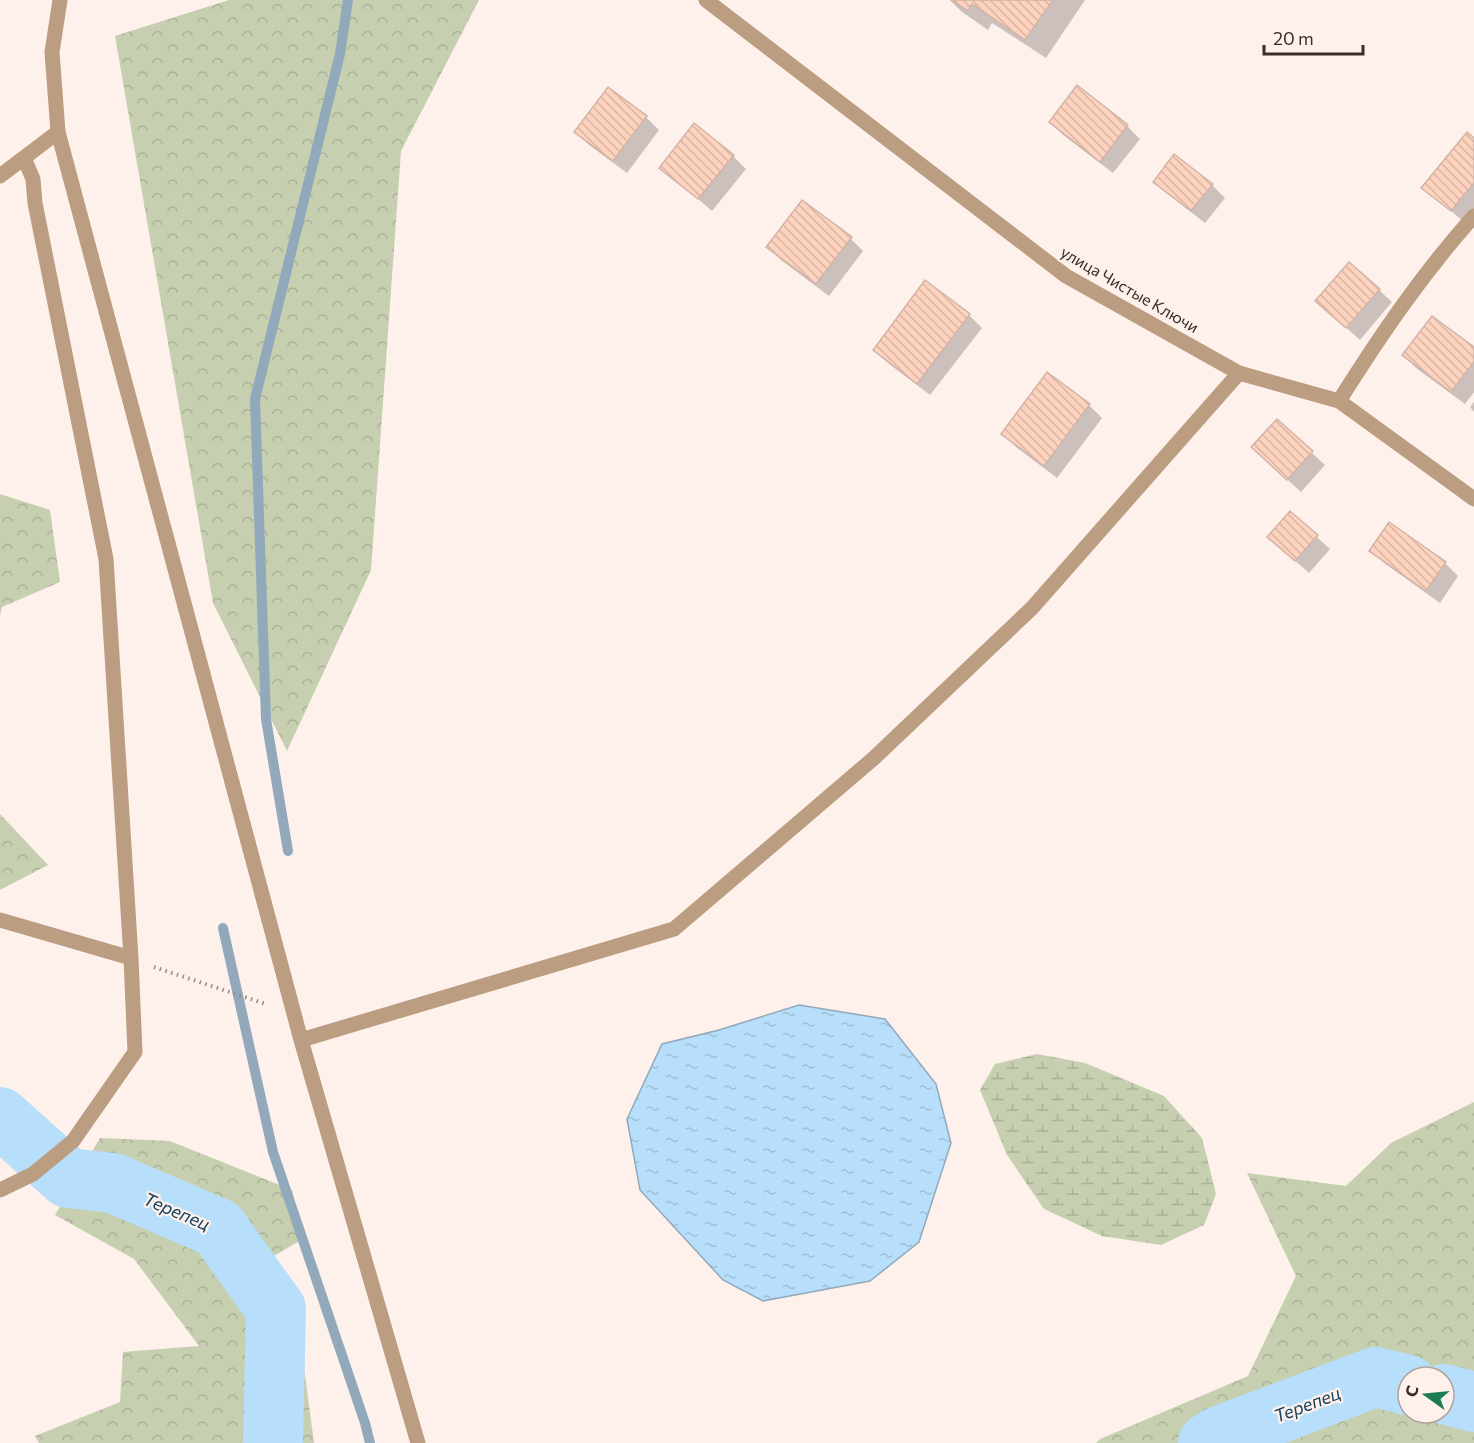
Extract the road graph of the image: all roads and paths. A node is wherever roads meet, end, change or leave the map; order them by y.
1 (60, 0) edge
2 (706, 0) edge
3 (58, 132) junction
4 (24, 158) junction
5 (0, 176) edge
6 (1474, 216) edge
7 (1239, 373) junction
8 (1339, 401) junction
9 (1474, 499) edge
10 (0, 920) edge
11 (131, 958) junction
12 (293, 1011) junction
13 (302, 1040) junction
14 (0, 1190) edge
15 (418, 1443) edge

1 - 3 street
2 - 7 street, улица Чистые Ключи
3 - 4 street
3 - 12 street
4 - 5 street
4 - 11 street
6 - 8 street
7 - 8 street, улица Чистые Ключи
7 - 13 street
8 - 9 street, улица Чистые Ключи
10 - 11 street
11 - 12 path
11 - 14 street
12 - 13 street
13 - 15 street

